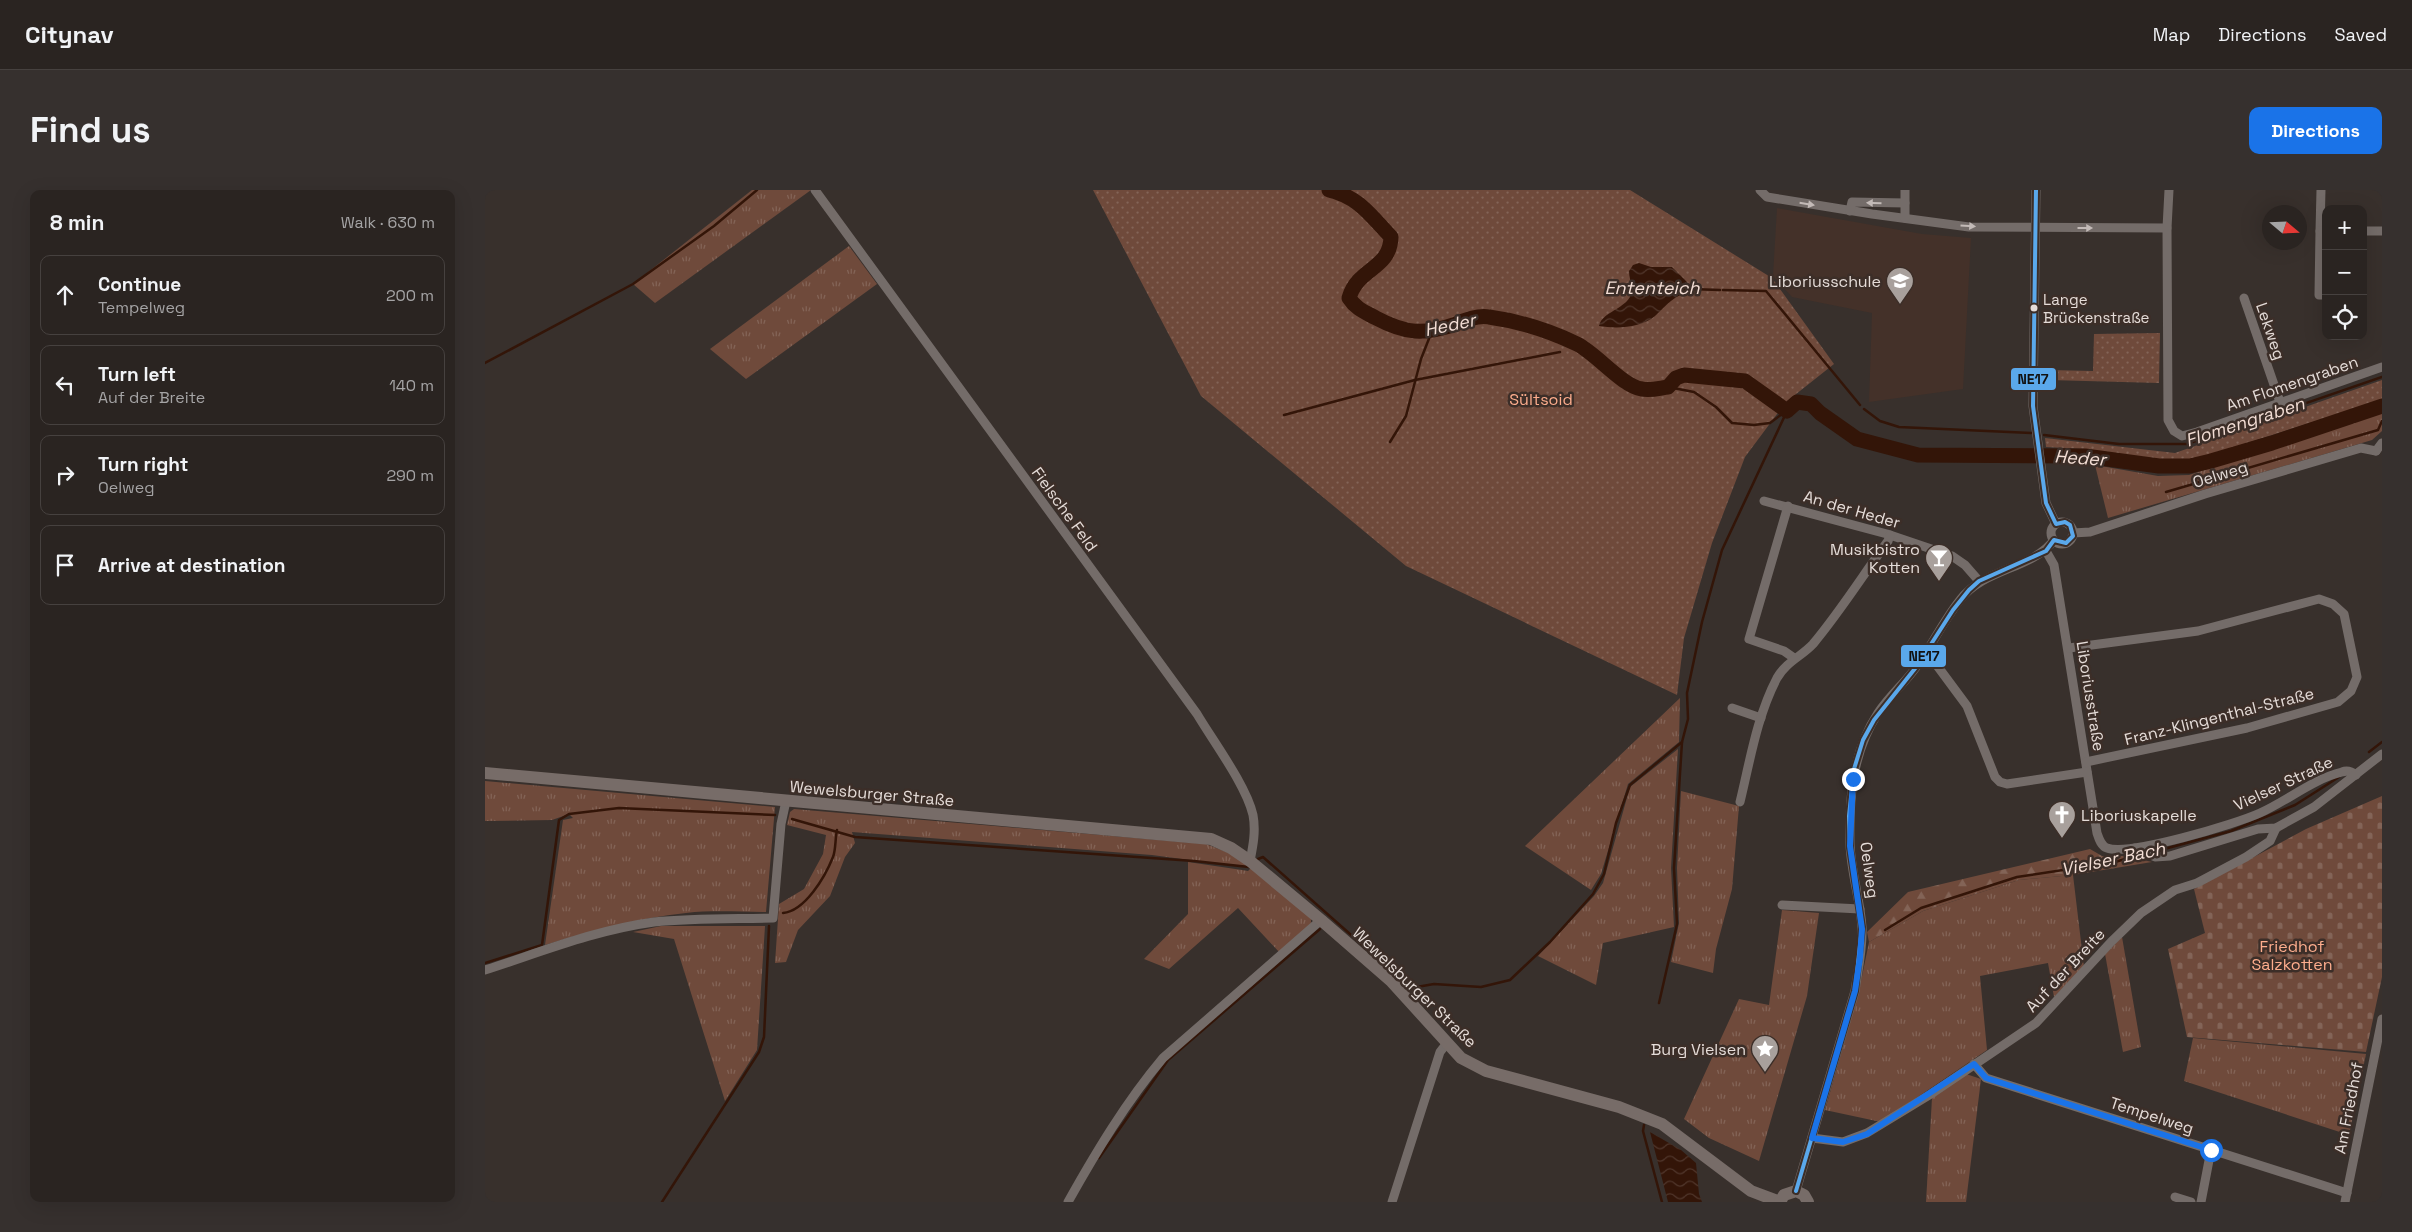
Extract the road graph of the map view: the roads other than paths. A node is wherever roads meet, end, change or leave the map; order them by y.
1 (815, 190) edge
2 (1905, 190) edge
3 (2036, 190) edge
4 (2169, 190) edge
5 (2321, 190) edge
6 (1760, 191) edge
7 (1905, 203) junction
8 (2322, 210) edge
9 (1850, 211) junction
10 (1905, 218) junction
11 (2167, 228) junction
12 (2037, 229) junction
13 (2367, 231) edge
14 (2382, 231) edge
15 (2322, 247) edge
16 (2322, 295) edge
17 (2244, 298) dead end
18 (2382, 367) edge
19 (2280, 402) junction
20 (2382, 443) edge
21 (2379, 455) edge
22 (1764, 501) dead end
23 (1788, 506) junction
24 (2056, 524) junction
25 (2073, 533) junction
26 (1889, 535) junction
27 (2054, 540) junction
28 (2046, 551) junction
29 (1979, 581) junction
30 (2069, 648) junction
31 (1927, 652) junction
32 (1793, 658) junction
33 (1732, 708) dead end
34 (1761, 718) junction
35 (2382, 754) edge
36 (2087, 767) junction
37 (485, 773) edge
38 (2356, 775) junction
39 (786, 801) junction
40 (1740, 802) dead end
41 (2276, 828) junction
42 (2102, 846) joint
43 (2137, 848) junction
44 (1250, 861) junction
45 (1782, 905) dead end
46 (1860, 909) junction
47 (1321, 920) junction
48 (485, 970) edge
49 (2382, 1019) edge
50 (2380, 1041) edge
51 (1447, 1043) junction
52 (1974, 1064) junction
53 (1812, 1138) junction
54 (2211, 1150) junction
55 (1796, 1191) junction
56 (2175, 1197) dead end
57 (2346, 1197) edge
58 (1068, 1202) edge
59 (1392, 1202) edge
60 (1780, 1202) edge
61 (1808, 1202) edge
62 (2191, 1202) edge
63 (2201, 1202) edge

1 - 44 street, Fielsche Feld
2 - 7 street
3 - 12 street
4 - 11 street
5 - 8 street
6 -> 9 street
7 -> 9 street
7 - 10 street
9 - 10 street
10 -> 12 street
12 -> 11 street
11 - 19 street, Am Flomengraben
12 - 24 street
13 - 14 street
15 - 16 street
17 - 19 street, Lekweg
18 - 19 street, Am Flomengraben
20 - 21 street
21 - 25 street, Oelweg
22 - 23 street, An der Heder
23 - 26 street, An der Heder
23 - 32 street
24 - 25 street
24 - 27 street
25 - 27 street
26 - 29 street, An der Heder
26 - 32 street
27 - 28 street, Oelweg
28 - 29 street, Oelweg
28 - 30 street, Liboriusstraße
29 - 31 street, Oelweg
30 - 36 street, Liboriusstraße
30 - 36 street, Franz-Klingenthal-Straße
31 - 36 street, Franz-Klingenthal-Straße
31 - 46 street, Oelweg
32 - 34 street
33 - 34 street
34 - 40 street
35 - 38 street, Vielser Straße
36 - 42 street, Liboriusstraße
37 - 39 main road, Wewelsburger Straße
38 - 41 street, Vielser Straße
38 - 43 street, Vielser Straße
39 - 44 main road, Wewelsburger Straße
39 - 48 street
41 - 43 street, Vielser Straße
41 - 52 street, Auf der Breite
42 - 43 street, Vielser Straße
44 - 47 main road, Wewelsburger Straße
45 - 46 street
46 - 53 street, Oelweg
47 - 51 main road, Wewelsburger Straße
47 - 58 street
49 - 50 street, Am Friedhof
50 - 57 street, Am Friedhof
51 - 59 street
51 - 60 main road, Wewelsburger Straße
52 - 53 street, Auf der Breite
52 - 54 street, Tempelweg
53 - 55 street, Oelweg
54 - 57 street, Tempelweg
54 - 63 street, Tempelweg
55 - 60 main road
55 - 61 main road
56 - 62 street

